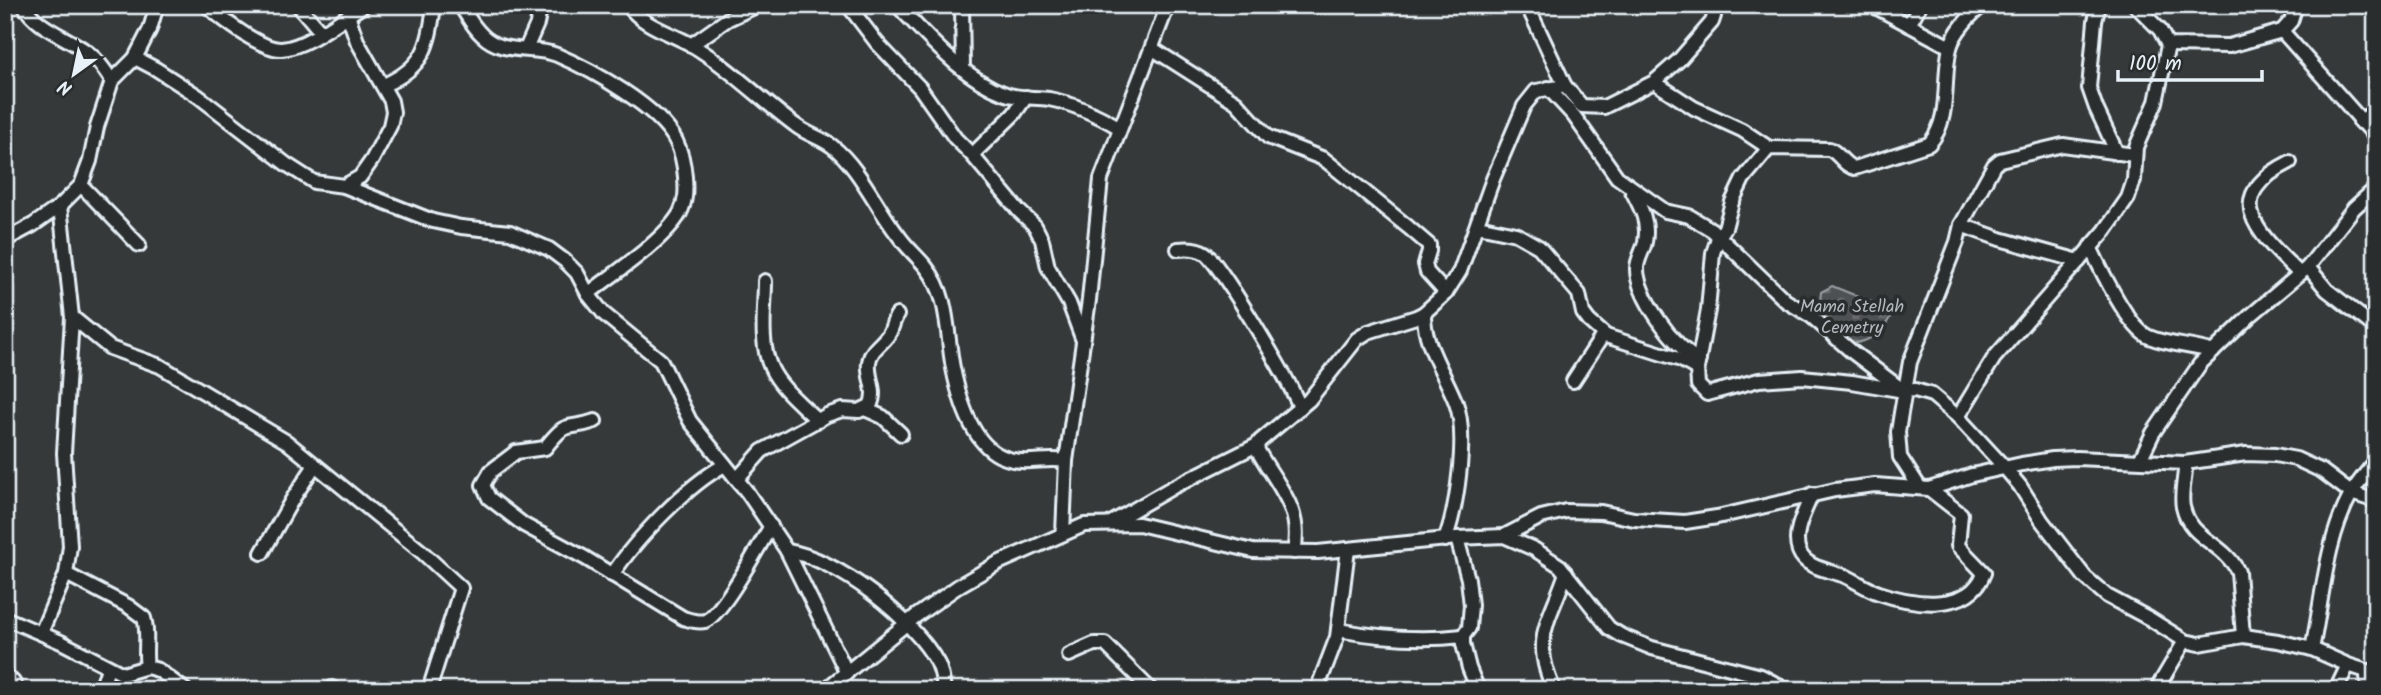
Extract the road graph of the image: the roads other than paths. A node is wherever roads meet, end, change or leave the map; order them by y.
1 (24, 5) edge
2 (158, 5) edge
3 (206, 5) edge
4 (298, 5) edge
5 (364, 5) edge
6 (434, 5) edge
7 (460, 5) edge
8 (541, 5) edge
9 (628, 5) edge
10 (758, 5) edge
11 (848, 5) edge
12 (897, 5) edge
13 (962, 5) edge
14 (1168, 5) edge
15 (1527, 5) edge
16 (1712, 5) edge
17 (1872, 5) edge
18 (1920, 5) edge
19 (1983, 5) edge
20 (2099, 5) edge
21 (2135, 5) edge
22 (2295, 5) edge
23 (348, 15) junction
24 (1909, 25) junction
25 (2282, 31) junction
26 (321, 32) junction
27 (691, 45) junction
28 (2168, 45) junction
29 (1950, 47) junction
30 (526, 49) junction
31 (1153, 49) junction
32 (135, 58) junction
33 (963, 68) junction
34 (112, 81) junction
35 (1654, 82) junction
36 (384, 85) junction
37 (1564, 86) junction
38 (1548, 88) junction
39 (1026, 97) junction
40 (2376, 110) edge
41 (2360, 122) junction
42 (1120, 128) junction
43 (2376, 137) edge
44 (1769, 148) junction
45 (2117, 153) junction
46 (972, 155) junction
47 (2134, 155) junction
48 (2290, 162) dead end
49 (81, 185) junction
50 (1629, 185) junction
51 (344, 186) junction
52 (2376, 188) edge
53 (60, 206) junction
54 (1961, 225) junction
55 (1478, 226) junction
56 (1718, 238) junction
57 (5, 240) edge
58 (139, 245) dead end
59 (2090, 247) junction
60 (1178, 249) dead end
61 (2079, 261) junction
62 (2304, 271) junction
63 (765, 281) dead end
64 (1446, 293) junction
65 (588, 294) junction
66 (1424, 313) junction
67 (897, 315) dead end
68 (72, 317) junction
69 (2376, 328) edge
70 (1606, 335) junction
71 (1083, 340) junction
72 (2213, 352) junction
73 (1698, 364) junction
74 (1573, 382) dead end
75 (1905, 391) junction
76 (1300, 408) junction
77 (865, 409) junction
78 (1958, 416) junction
79 (595, 421) dead end
80 (818, 421) junction
81 (901, 434) dead end
82 (1257, 445) junction
83 (2140, 460) junction
84 (2376, 460) edge
85 (1066, 461) junction
86 (2185, 463) junction
87 (315, 465) junction
88 (725, 465) junction
89 (2005, 468) junction
90 (737, 479) junction
91 (1925, 488) junction
92 (2351, 493) junction
93 (1812, 494) junction
94 (2376, 501) edge
95 (1111, 523) junction
96 (771, 526) junction
97 (1063, 534) junction
98 (1504, 536) junction
99 (1451, 539) junction
100 (1348, 549) junction
101 (787, 551) junction
102 (1294, 552) junction
103 (262, 553) dead end
104 (1566, 573) junction
105 (66, 574) junction
106 (612, 575) junction
107 (5, 618) edge
108 (906, 624) junction
109 (1338, 630) junction
110 (41, 633) junction
111 (1463, 636) junction
112 (2243, 636) junction
113 (2185, 641) junction
114 (2312, 649) junction
115 (1069, 655) dead end
116 (2348, 665) junction
117 (147, 667) junction
118 (108, 668) junction
119 (2374, 672) edge
120 (847, 673) junction
121 (5, 674) edge
122 (17, 690) edge
123 (101, 690) edge
124 (186, 690) edge
125 (429, 690) edge
126 (825, 690) edge
127 (944, 690) edge
128 (1152, 690) edge
129 (1319, 690) edge
130 (1478, 690) edge
131 (1554, 690) edge
132 (1787, 690) edge
133 (2156, 690) edge
134 (2336, 690) edge
135 (2368, 690) edge

1 - 34 street
2 - 32 street
3 - 26 street
4 - 26 street
5 - 23 street
6 - 36 street
7 - 30 street
8 - 30 street
9 - 27 street
10 - 27 street
11 - 46 street
12 - 33 street
13 - 33 street
14 - 31 street
15 - 37 street
16 - 35 street
17 - 24 street
18 - 24 street
19 - 29 street
20 - 45 street
21 - 28 street
22 - 25 street
23 - 26 street
23 - 36 street
24 - 29 street
25 - 28 street
25 - 41 street
27 - 85 street
28 - 47 street
29 - 44 street
30 - 65 street
31 - 42 street
31 - 64 street
32 - 34 street
32 - 51 street
33 - 39 street
34 - 49 street
35 - 37 street
35 - 44 street
36 - 51 street
37 - 38 street
38 - 50 street
38 - 55 street
39 - 42 street
39 - 46 street
40 - 41 street
41 - 43 street
42 - 71 street
44 - 56 street
45 - 47 street
45 - 54 street
46 - 71 street
47 - 59 street
48 - 62 street
49 - 53 street
49 - 58 street
50 - 56 street
50 - 73 street
51 - 65 street
52 - 62 street
53 - 57 street
53 - 68 street
54 - 61 street
54 - 75 street
55 - 64 street
55 - 70 street
56 - 73 street
56 - 75 street
59 - 61 street
59 - 72 street
60 - 76 street
61 - 78 street
62 - 69 street
62 - 72 street
63 - 80 street
64 - 66 street
65 - 88 street
66 - 76 street
66 - 99 street
67 - 77 street
68 - 87 street
68 - 105 street
70 - 73 street
70 - 74 street
71 - 85 street
72 - 83 street
73 - 75 street
75 - 78 street
75 - 91 street
76 - 82 street
77 - 80 street
77 - 81 street
78 - 89 street
79 - 106 street
80 - 90 street
82 - 95 street
82 - 102 street
83 - 86 street
83 - 89 street
84 - 92 street
85 - 97 street
86 - 92 street
86 - 112 street
87 - 103 street
87 - 125 street
88 - 90 street
88 - 106 street
89 - 91 street
89 - 113 street
90 - 96 street
91 - 93 street
91 - 93 street
92 - 94 street
92 - 114 street
93 - 98 street
95 - 97 street
95 - 102 street
96 - 101 street
96 - 106 street
97 - 108 street
98 - 99 street
98 - 104 street
99 - 100 street
99 - 111 street
100 - 102 street
100 - 109 street
101 - 108 street
101 - 120 street
104 - 131 street
104 - 132 street
105 - 110 street
105 - 117 street
107 - 110 street
108 - 120 street
108 - 127 street
109 - 111 street
109 - 129 street
110 - 118 street
111 - 130 street
112 - 113 street
112 - 114 street
113 - 133 street
114 - 116 street
115 - 128 street
116 - 119 street
116 - 134 street
117 - 118 street
117 - 124 street
118 - 123 street
119 - 135 street
120 - 126 street
121 - 122 street

